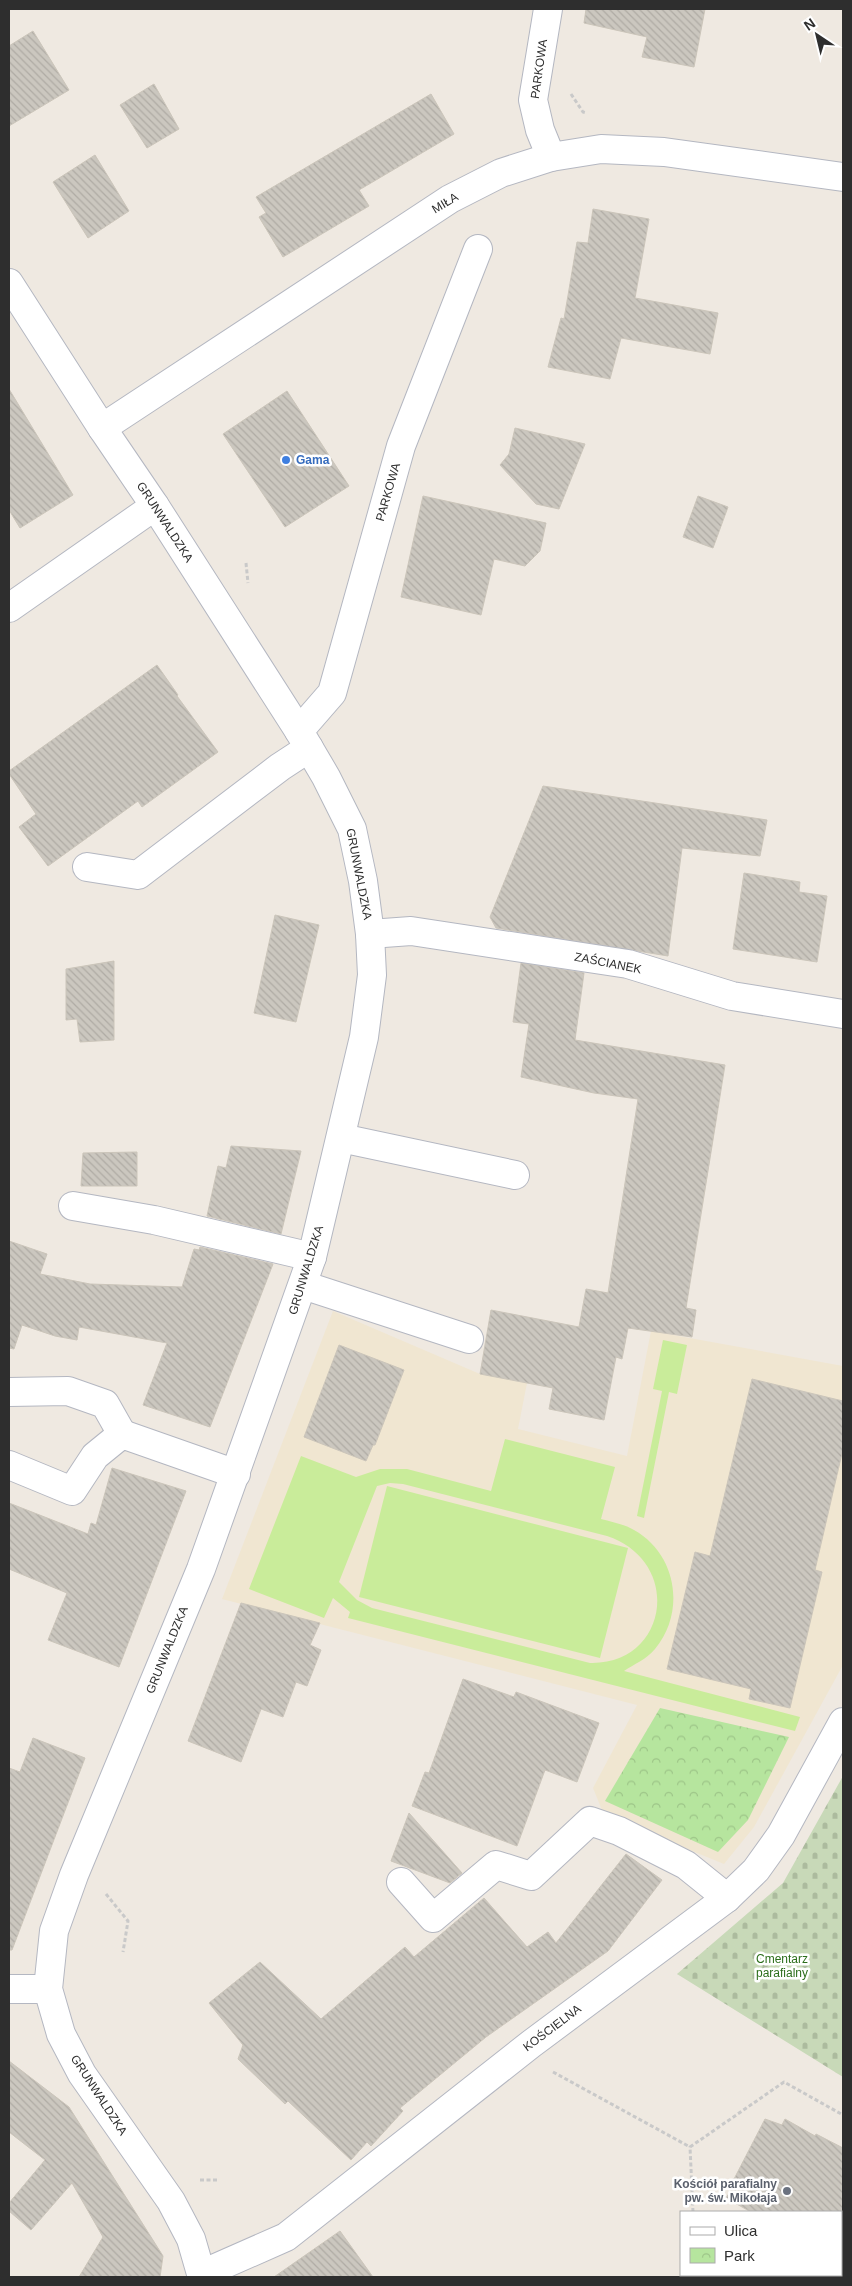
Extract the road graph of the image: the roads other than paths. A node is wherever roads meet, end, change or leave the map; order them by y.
1 (548, 9) edge
2 (551, 157) junction
3 (843, 177) edge
4 (478, 249) dead end
5 (9, 282) edge
6 (102, 428) junction
7 (155, 506) junction
8 (9, 608) edge
9 (304, 740) junction
10 (87, 867) dead end
11 (370, 934) junction
12 (843, 1014) edge
13 (342, 1138) junction
14 (516, 1176) dead end
15 (73, 1206) dead end
16 (312, 1256) junction
17 (303, 1285) junction
18 (469, 1339) dead end
19 (9, 1392) edge
20 (122, 1434) junction
21 (9, 1465) edge
22 (236, 1474) junction
23 (843, 1722) edge
24 (401, 1882) dead end
25 (726, 1898) junction
26 (9, 1989) edge
27 (48, 1989) junction
28 (202, 2276) edge

1 - 2 street, PARKOWA
2 - 3 street, MIŁA
2 - 6 street, MIŁA
4 - 9 street, PARKOWA
5 - 6 street, GRUNWALDZKA
6 - 7 street, GRUNWALDZKA
7 - 8 street
7 - 9 street, GRUNWALDZKA
9 - 10 street, PARKOWA
9 - 11 street, GRUNWALDZKA
11 - 12 street, ZAŚCIANEK
11 - 13 street, GRUNWALDZKA
13 - 14 street
13 - 16 street, GRUNWALDZKA
15 - 16 street
16 - 17 street, GRUNWALDZKA
17 - 18 street
17 - 22 street, GRUNWALDZKA
19 - 20 street
20 - 21 street
20 - 22 street
22 - 27 street, GRUNWALDZKA
23 - 25 street, KOŚCIELNA
24 - 25 street
25 - 28 street, KOŚCIELNA
26 - 27 street
27 - 28 street, GRUNWALDZKA

